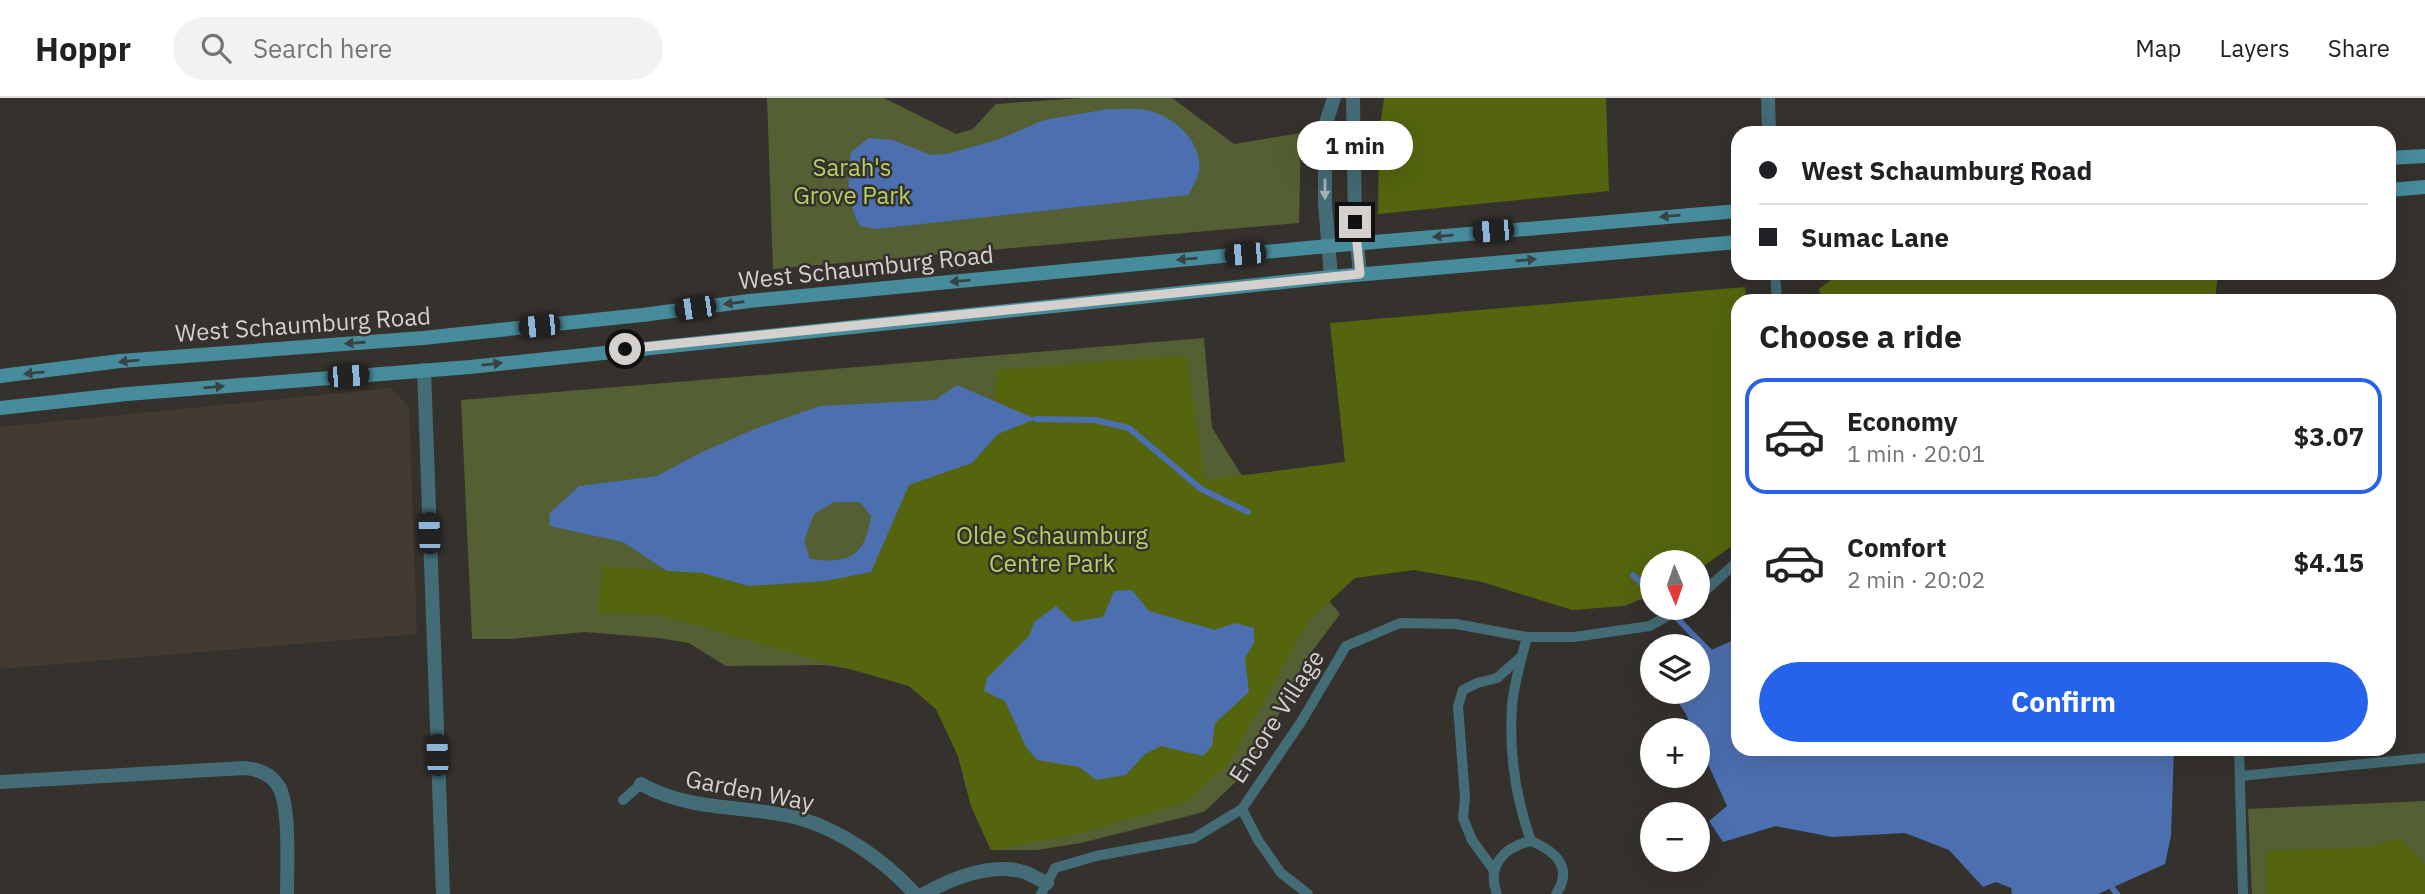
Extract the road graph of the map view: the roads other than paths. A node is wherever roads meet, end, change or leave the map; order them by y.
1 (1334, 98) edge
2 (1353, 98) edge
3 (1768, 98) edge
4 (1769, 126) edge
5 (2425, 156) edge
6 (2396, 158) edge
7 (2425, 187) edge
8 (2396, 189) edge
9 (1731, 212) edge
10 (1357, 243) junction
11 (1731, 243) edge
12 (1328, 246) junction
13 (1360, 274) junction
14 (1331, 277) junction
15 (424, 370) junction
16 (0, 376) edge
17 (0, 408) edge
18 (1731, 567) edge
19 (1710, 586) edge
20 (1660, 620) edge
21 (1527, 637) junction
22 (1522, 656) junction
23 (2239, 756) edge
24 (2425, 758) edge
25 (2240, 776) junction
26 (0, 782) edge
27 (641, 784) joint
28 (623, 800) dead end
29 (1242, 809) junction
30 (1531, 841) junction
31 (1493, 869) junction
32 (1044, 889) edge
33 (287, 894) edge
34 (443, 894) edge
35 (915, 894) edge
36 (924, 894) edge
37 (1308, 894) edge
38 (1497, 894) edge
39 (1556, 894) edge
40 (2243, 894) edge

1 -> 12 street
2 - 10 street
3 - 4 street
5 - 6 main road
7 - 8 main road
9 -> 10 main road, West Schaumburg Road
10 - 12 main road, West Schaumburg Road
10 - 13 street
13 -> 11 main road
12 - 14 street
12 -> 16 main road, West Schaumburg Road
13 - 14 main road
15 -> 14 main road
17 -> 15 main road
15 - 34 street
18 - 19 lane
20 - 21 lane, Encore Village
21 - 22 lane
21 - 29 lane, Encore Village
22 - 30 lane
22 - 31 lane
23 - 25 lane
24 - 25 lane
25 - 40 lane
26 - 33 street
27 - 28 lane
27 - 35 street, Garden Way
29 - 32 lane, Encore Village
29 - 37 lane
30 - 31 lane
30 - 39 lane
31 - 38 lane
32 - 36 street

